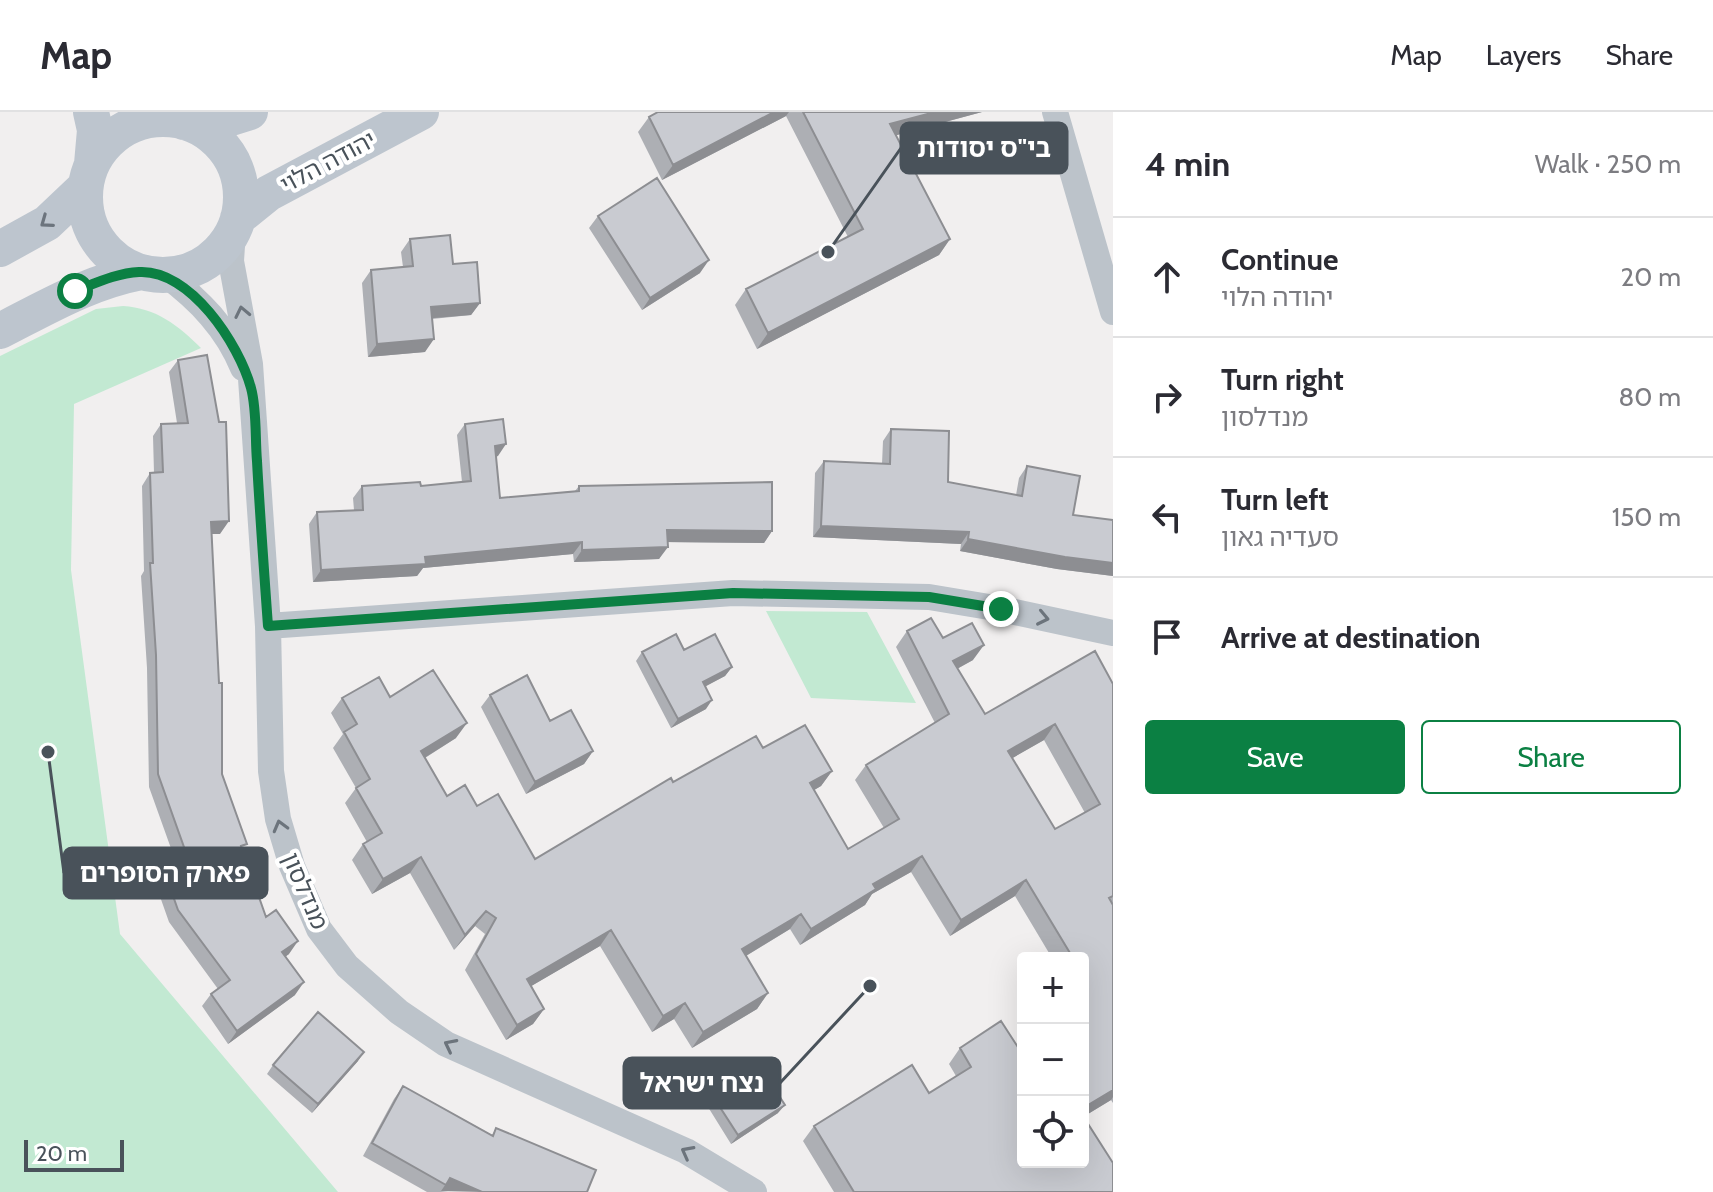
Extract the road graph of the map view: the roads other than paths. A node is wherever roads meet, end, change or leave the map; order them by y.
1 (91, 112) edge
2 (250, 112) edge
3 (421, 112) edge
4 (1055, 112) edge
5 (173, 118) edge
6 (89, 175) junction
7 (236, 224) junction
8 (0, 249) edge
9 (153, 273) junction
10 (1113, 312) edge
11 (0, 331) edge
12 (252, 389) junction
13 (268, 626) junction
14 (1113, 633) edge
15 (754, 1192) edge

1 - 6 main road
2 - 5 main road
3 - 7 main road, יהודה הלוי
4 - 10 street
5 - 6 main road
5 - 7 main road
6 -> 8 main road
6 - 9 main road
7 - 9 main road
12 -> 7 street, מנדלסון
9 - 11 main road
9 - 12 street, מנדלסון
12 - 13 street, מנדלסון
13 -> 14 street
15 -> 13 street, מנדלסון

